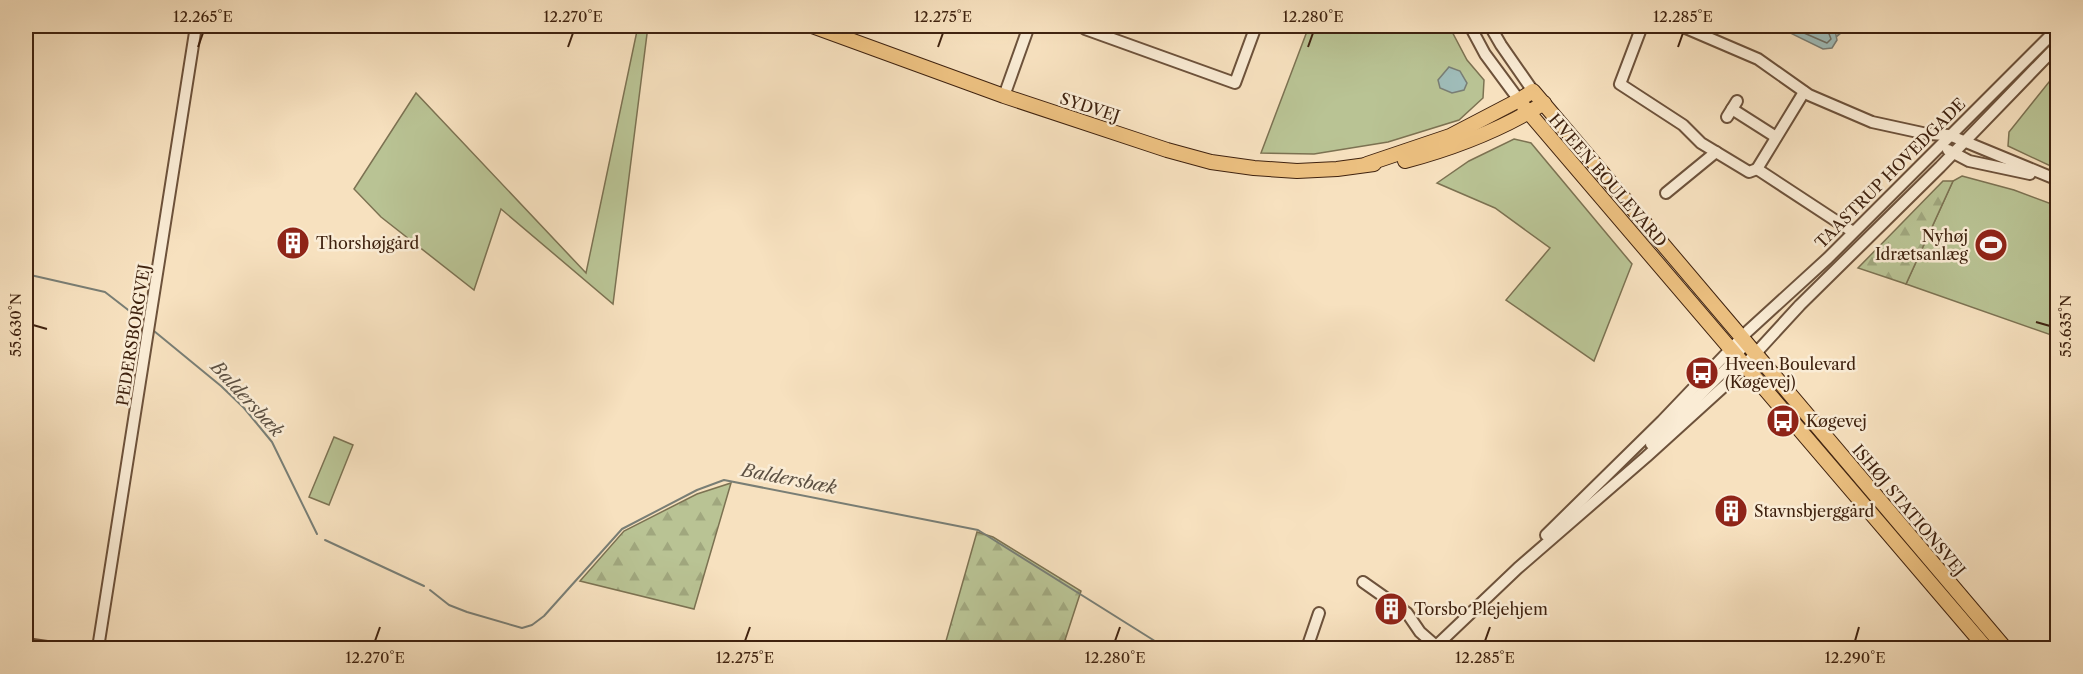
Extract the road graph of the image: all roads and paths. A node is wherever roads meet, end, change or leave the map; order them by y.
1 (196, 26) edge
2 (812, 26) edge
3 (1029, 26) edge
4 (1086, 26) edge
5 (1256, 26) edge
6 (1470, 26) edge
7 (1490, 26) edge
8 (1642, 26) edge
9 (1681, 26) edge
10 (2058, 28) edge
11 (2058, 45) edge
12 (1533, 90) junction
13 (1804, 92) junction
14 (1004, 96) junction
15 (1519, 100) junction
16 (1544, 103) junction
17 (1732, 109) dead end
18 (1528, 113) junction
19 (1927, 134) junction
20 (1949, 135) junction
21 (1776, 137) junction
22 (1964, 142) junction
23 (1940, 144) junction
24 (1716, 152) junction
25 (1953, 154) junction
26 (1367, 164) junction
27 (1757, 169) junction
28 (2057, 180) edge
29 (1666, 193) dead end
30 (1853, 232) junction
31 (1748, 345) junction
32 (1738, 356) junction
33 (1518, 568) junction
34 (1364, 582) dead end
35 (1319, 613) dead end
36 (26, 644) edge
37 (1435, 647) edge
38 (54, 648) edge
39 (98, 648) edge
40 (1307, 648) edge
41 (1986, 648) edge
42 (2005, 648) edge

1 - 39 street, PEDERSBORGVEJ
2 - 14 main road, SYDVEJ
3 - 14 street
4 - 5 street
6 - 15 street, HVEEN BOULEVARD
7 - 12 street, HVEEN BOULEVARD
8 - 24 street
9 - 13 street
10 - 20 street, TAASTRUP HOVEDGADE
11 - 22 street, TAASTRUP HOVEDGADE
12 - 15 main road, SYDVEJ
12 - 16 main road, HVEEN BOULEVARD
13 - 19 street
13 - 21 street
14 - 26 main road, SYDVEJ
15 - 18 main road, HVEEN BOULEVARD
15 - 26 main road, SYDVEJ
16 - 18 main road, SYDVEJ
16 - 31 main road, HVEEN BOULEVARD
17 - 21 street
18 - 26 main road, SYDVEJ
18 - 32 main road, HVEEN BOULEVARD
19 - 20 street
19 - 23 street
20 - 22 street
20 - 23 street, TAASTRUP HOVEDGADE
21 - 27 street
22 - 25 street, TAASTRUP HOVEDGADE
22 - 28 street
23 - 25 street
23 - 30 street, TAASTRUP HOVEDGADE
24 - 27 street
24 - 29 street
25 - 28 street
25 - 31 street, TAASTRUP HOVEDGADE
27 - 30 street
30 - 31 street, TAASTRUP HOVEDGADE
31 - 32 street
31 - 32 street
31 - 42 main road, ISHØJ STATIONSVEJ
32 - 33 street
32 - 33 street
32 - 41 main road, ISHØJ STATIONSVEJ
33 - 37 street
34 - 37 street
35 - 40 street
36 - 38 street

